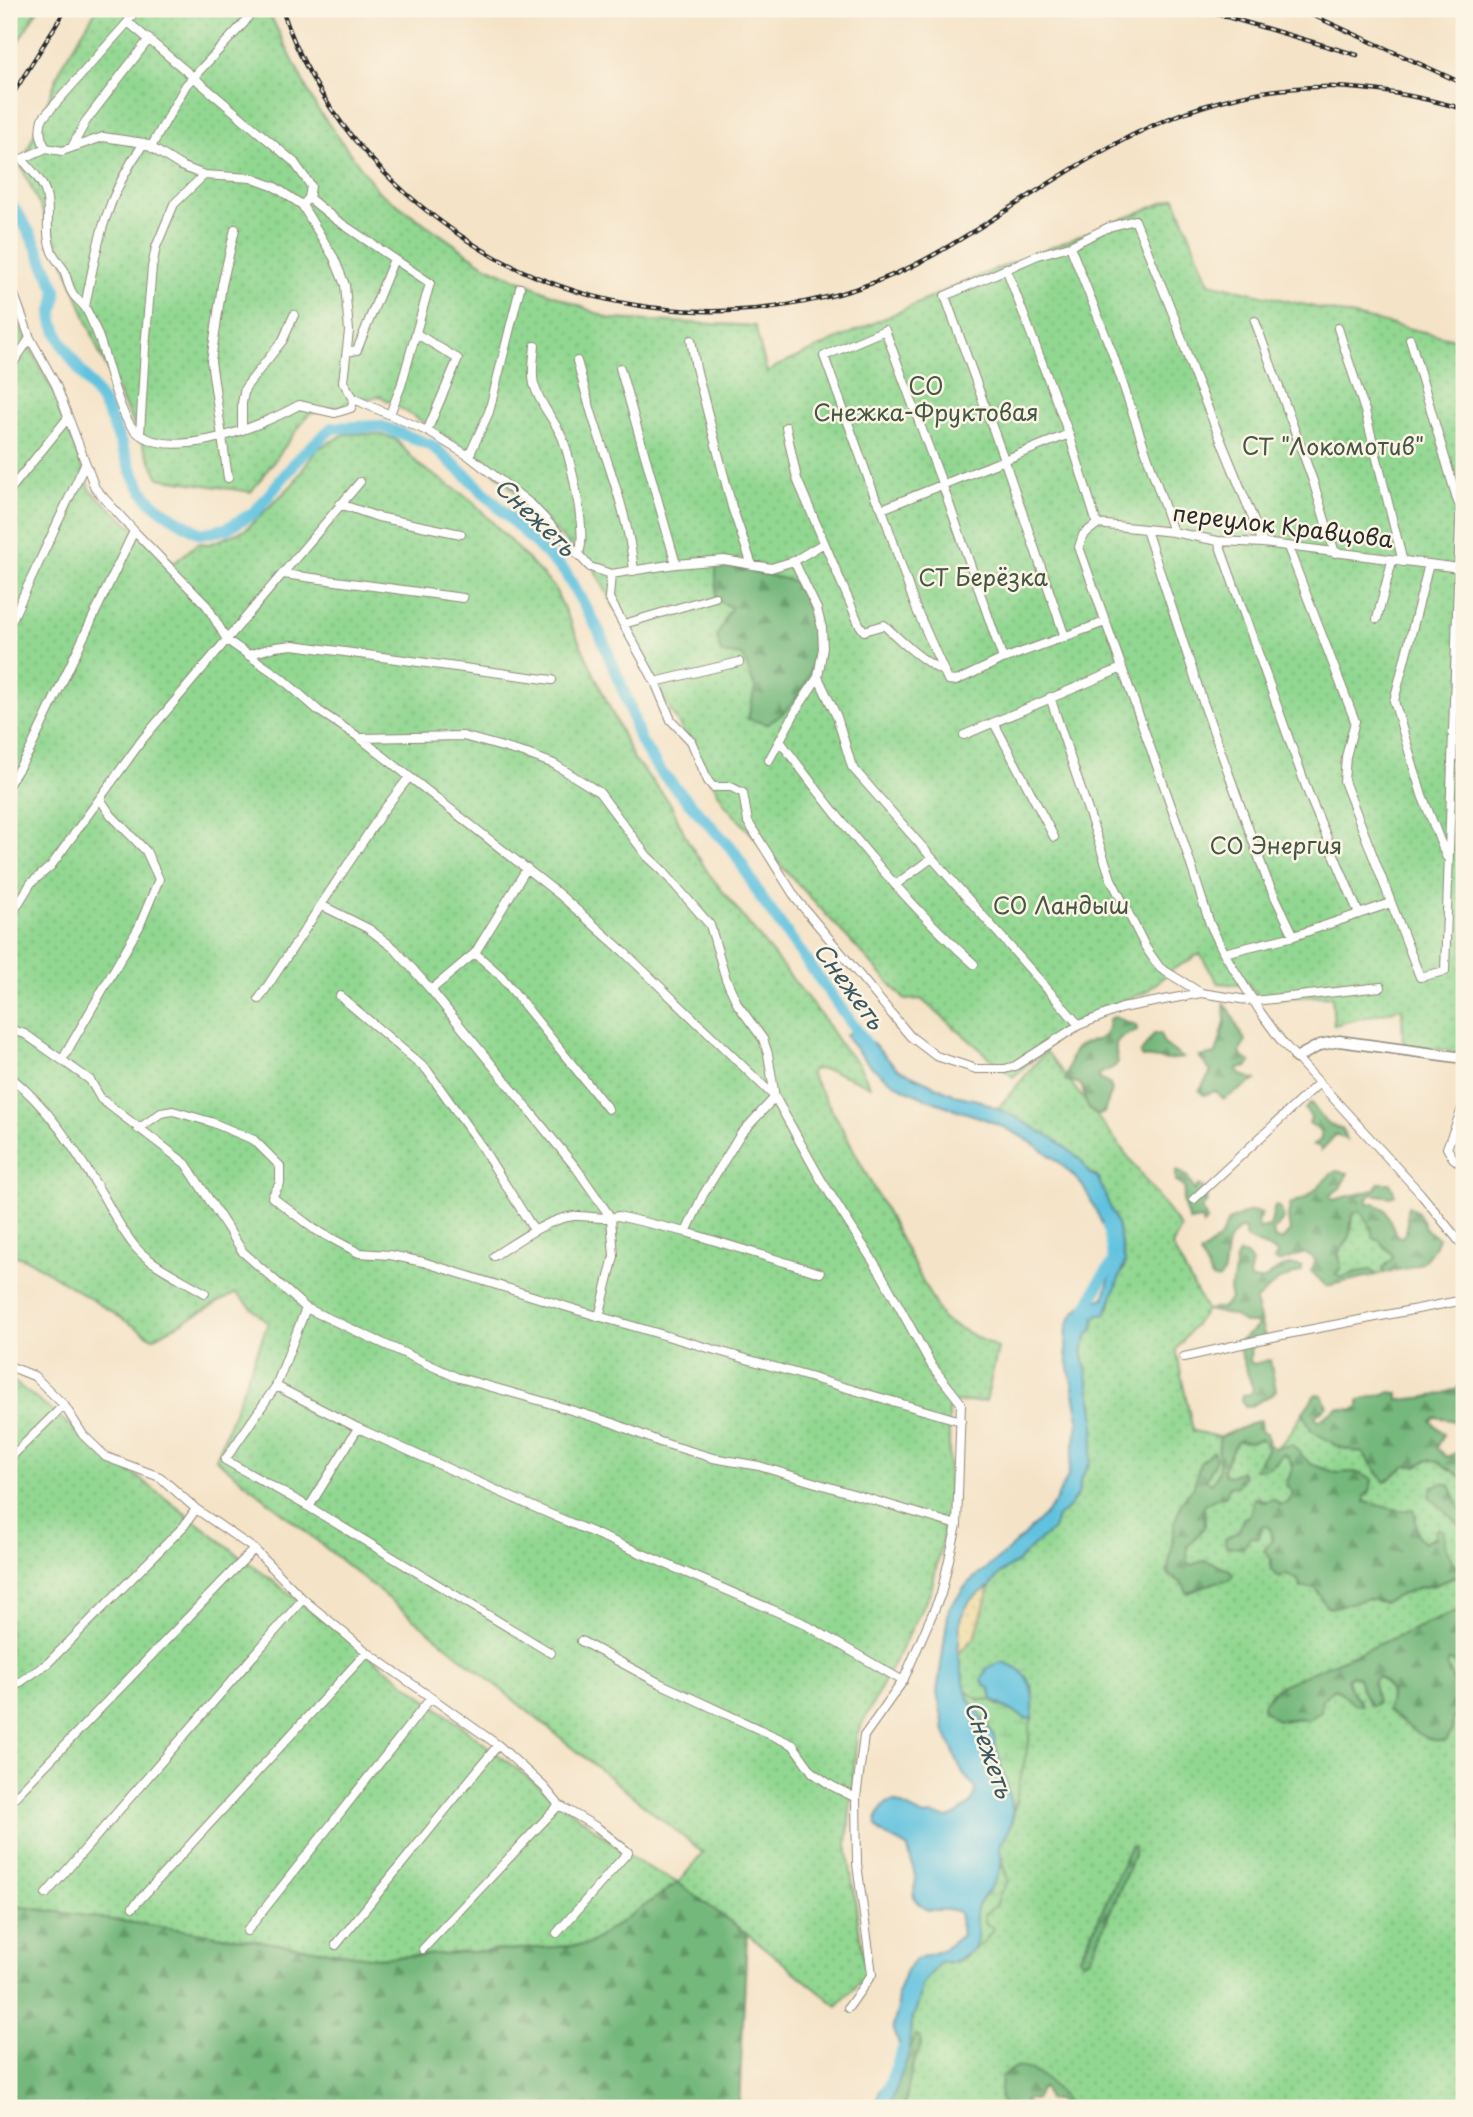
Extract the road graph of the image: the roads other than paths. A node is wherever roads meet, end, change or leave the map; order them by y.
1 (136, 9) edge
2 (253, 9) edge
3 (128, 22) junction
4 (149, 40) junction
5 (194, 77) junction
6 (148, 145) junction
7 (72, 147) junction
8 (46, 148) junction
9 (9, 156) edge
10 (22, 159) junction
11 (204, 174) junction
12 (309, 198) junction
13 (302, 205) junction
14 (234, 229) dead end
15 (1070, 246) junction
16 (394, 259) junction
17 (1006, 268) junction
18 (9, 286) edge
19 (520, 288) dead end
20 (85, 307) junction
21 (294, 315) dead end
22 (1255, 321) dead end
23 (1338, 328) dead end
24 (417, 334) junction
25 (30, 338) junction
26 (1410, 339) dead end
27 (691, 340) dead end
28 (535, 346) dead end
29 (347, 352) junction
30 (578, 361) dead end
31 (620, 368) dead end
32 (9, 369) edge
33 (354, 399) junction
34 (1464, 404) edge
35 (390, 414) junction
36 (67, 419) junction
37 (786, 426) dead end
38 (242, 430) junction
39 (427, 431) junction
40 (140, 434) junction
41 (1069, 434) junction
42 (222, 438) junction
43 (469, 456) junction
44 (1005, 462) junction
45 (85, 464) junction
46 (228, 478) dead end
47 (360, 482) dead end
48 (943, 486) junction
49 (9, 491) edge
50 (340, 504) junction
51 (1460, 508) junction
52 (882, 509) junction
53 (1097, 524) junction
54 (1146, 530) junction
55 (134, 531) junction
56 (1173, 532) junction
57 (461, 534) dead end
58 (1218, 541) junction
59 (824, 543) junction
60 (1263, 544) junction
61 (1288, 547) junction
62 (1335, 552) junction
63 (578, 555) junction
64 (794, 561) junction
65 (1392, 561) junction
66 (1403, 562) junction
67 (676, 564) junction
68 (1429, 564) junction
69 (752, 565) junction
70 (1462, 568) edge
71 (634, 571) junction
72 (283, 574) junction
73 (611, 574) junction
74 (715, 597) dead end
75 (463, 598) dead end
76 (1377, 618) dead end
77 (1105, 622) junction
78 (624, 624) junction
79 (9, 626) edge
80 (1065, 637) junction
81 (227, 640) junction
82 (248, 655) junction
83 (1003, 659) junction
84 (739, 662) dead end
85 (1122, 668) junction
86 (944, 672) junction
87 (818, 677) junction
88 (552, 681) dead end
89 (655, 682) junction
90 (1050, 697) junction
91 (994, 723) junction
92 (964, 735) dead end
93 (360, 738) junction
94 (779, 741) junction
95 (769, 760) dead end
96 (409, 777) junction
97 (9, 784) edge
98 (100, 799) junction
99 (1054, 837) dead end
100 (932, 858) junction
101 (1448, 859) junction
102 (527, 868) junction
103 (895, 885) junction
104 (1391, 903) junction
105 (321, 905) junction
106 (1359, 914) junction
107 (9, 919) edge
108 (1294, 936) junction
109 (475, 953) junction
110 (1224, 953) junction
111 (974, 964) dead end
112 (1381, 987) dead end
113 (431, 990) junction
114 (1201, 993) junction
115 (341, 996) dead end
116 (259, 999) dead end
117 (1254, 1000) junction
118 (1079, 1026) junction
119 (9, 1030) edge
120 (1296, 1058) junction
121 (1464, 1058) edge
122 (62, 1060) junction
123 (9, 1076) edge
124 (1318, 1084) junction
125 (775, 1097) junction
126 (1464, 1104) edge
127 (608, 1109) dead end
128 (138, 1129) junction
129 (1464, 1167) edge
130 (1194, 1199) dead end
131 (611, 1218) junction
132 (534, 1230) junction
133 (686, 1232) junction
134 (1464, 1247) edge
135 (494, 1256) dead end
136 (820, 1273) dead end
137 (205, 1293) dead end
138 (1464, 1300) edge
139 (306, 1308) junction
140 (599, 1317) junction
141 (1184, 1357) dead end
142 (9, 1366) edge
143 (276, 1386) junction
144 (64, 1405) junction
145 (961, 1421) junction
146 (358, 1428) junction
147 (9, 1459) edge
148 (309, 1507) junction
149 (196, 1509) junction
150 (957, 1525) junction
151 (254, 1549) junction
152 (303, 1599) junction
153 (581, 1641) dead end
154 (367, 1652) junction
155 (551, 1653) dead end
156 (903, 1681) junction
157 (9, 1689) edge
158 (430, 1699) junction
159 (498, 1745) junction
160 (856, 1798) junction
161 (9, 1803) edge
162 (559, 1805) junction
163 (46, 1894) dead end
164 (133, 1907) dead end
165 (247, 1931) dead end
166 (557, 1933) dead end
167 (336, 1945) dead end
168 (423, 1949) dead end
169 (848, 2008) dead end

1 - 3 street
2 - 5 street
3 - 4 street
3 - 8 street
4 - 5 street
4 - 7 street
5 - 6 street
5 - 12 street
6 - 7 street
6 - 11 street
6 - 20 street
7 - 8 street
8 - 10 street
9 - 10 street
10 - 20 street
11 - 13 street
11 - 40 street
12 - 13 street
12 - 16 street
13 - 29 street
14 - 42 street
15 - 17 street
15 - 56 street
15 - 60 street
16 - 24 street
16 - 29 street
17 - 41 street
17 - 44 street
18 - 25 street
19 - 43 street
20 - 40 street
21 - 38 street
22 - 62 street
23 - 66 street
24 - 35 street
24 - 39 street
25 - 32 street
25 - 36 street
26 - 51 street
27 - 69 street
28 - 63 street
29 - 33 street
30 - 71 street
31 - 67 street
33 - 35 street
33 - 38 street
34 - 51 street
35 - 39 street
36 - 45 street
36 - 49 street
37 - 59 street
38 - 42 street
39 - 43 street
40 - 42 street
41 - 44 street
41 - 53 street
42 - 46 street
43 - 63 street
44 - 48 street
44 - 80 street
45 - 55 street
45 - 79 street
47 - 50 street
48 - 52 street
48 - 52 street
48 - 83 street
50 - 57 street
50 - 72 street
51 - 70 street
52 - 86 street
53 - 54 street, переулок Кравцова
53 - 77 street
54 - 56 street, переулок Кравцова
54 - 108 street
55 - 81 street
55 - 97 street
56 - 58 street, переулок Кравцова
58 - 60 street, переулок Кравцова
58 - 106 street
59 - 64 street
59 - 86 street
60 - 61 street, переулок Кравцова
61 - 62 street, переулок Кравцова
61 - 104 street
62 - 65 street, переулок Кравцова
63 - 73 street
64 - 69 street
64 - 87 street
65 - 66 street, переулок Кравцова
65 - 76 street
66 - 68 street, переулок Кравцова
67 - 69 street
67 - 71 street
68 - 70 street, переулок Кравцова
68 - 101 street
70 - 101 street
71 - 73 street
72 - 75 street
72 - 81 street
73 - 78 street
74 - 78 street
77 - 80 street
77 - 85 street
78 - 89 street
80 - 83 street
81 - 82 street
81 - 98 street
82 - 88 street
82 - 93 street
83 - 86 street
84 - 89 street
85 - 90 street
85 - 110 street
87 - 94 street
87 - 100 street
89 - 118 street
90 - 91 street
90 - 114 street
91 - 92 street
91 - 99 street
93 - 96 street
93 - 125 street
94 - 95 street
94 - 103 street
96 - 102 street
96 - 105 street
98 - 107 street
98 - 122 street
100 - 103 street
100 - 118 street
101 - 104 street
102 - 109 street
102 - 125 street
103 - 111 street
104 - 106 street
105 - 113 street
105 - 116 street
106 - 108 street
108 - 110 street
109 - 113 street
109 - 127 street
110 - 117 street
112 - 117 street
113 - 131 street
114 - 117 street
114 - 118 street
115 - 132 street
117 - 120 street
119 - 122 street
120 - 121 street
120 - 124 street
122 - 128 street
123 - 137 street
124 - 130 street
124 - 134 street
125 - 133 street
125 - 145 street
126 - 129 street
128 - 139 street
128 - 140 street
131 - 132 street
131 - 133 street
131 - 140 street
132 - 135 street
133 - 136 street
138 - 141 street
139 - 143 street
139 - 150 street
140 - 145 street
142 - 144 street
143 - 146 street
143 - 148 street
144 - 147 street
144 - 149 street
145 - 150 street
146 - 148 street
146 - 156 street
148 - 155 street
149 - 151 street
149 - 157 street
150 - 156 street
151 - 152 street
151 - 161 street
152 - 154 street
152 - 163 street
153 - 160 street
154 - 158 street
154 - 164 street
156 - 160 street
158 - 159 street
158 - 165 street
159 - 162 street
159 - 167 street
160 - 169 street
162 - 166 street
162 - 168 street

